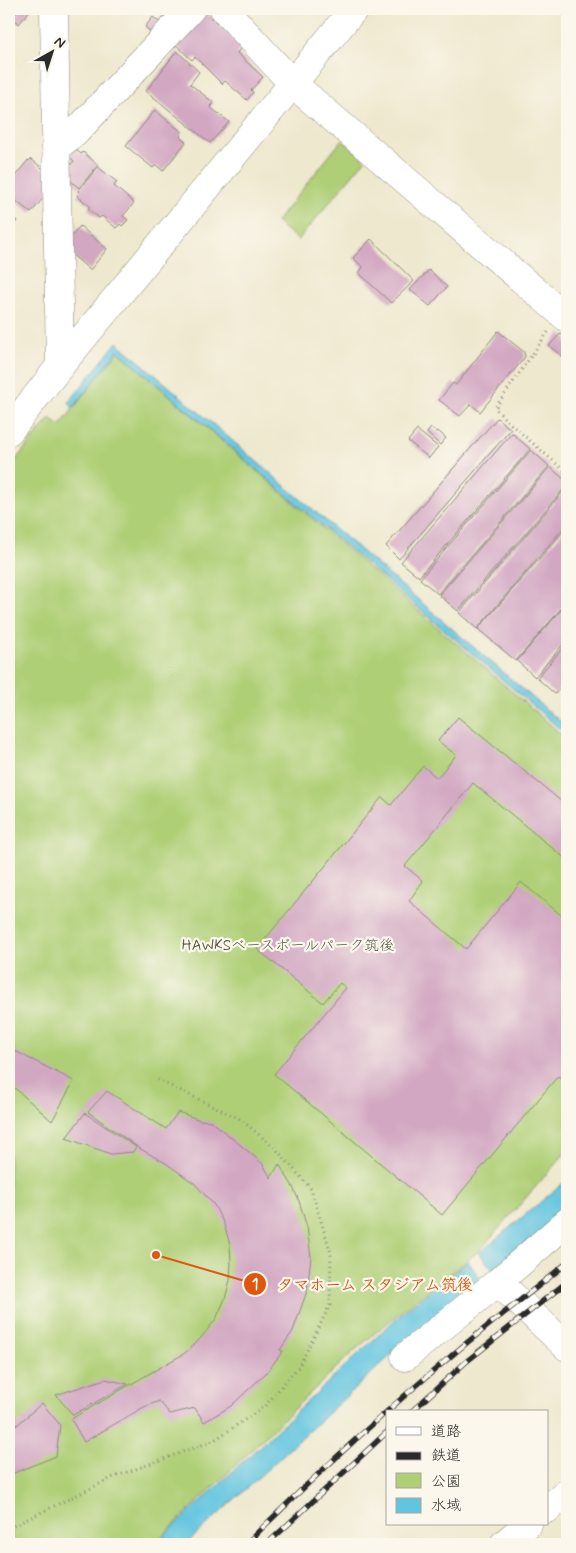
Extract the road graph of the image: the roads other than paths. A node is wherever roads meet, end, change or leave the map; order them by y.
1 (54, 9) edge
2 (190, 9) edge
3 (224, 9) edge
4 (354, 9) edge
5 (293, 84) junction
6 (56, 146) junction
7 (564, 315) edge
8 (60, 366) junction
9 (9, 431) edge
10 (567, 1222) edge
11 (498, 1282) junction
12 (567, 1347) edge
13 (405, 1357) dead end
14 (567, 1493) edge
15 (548, 1508) edge
16 (526, 1526) edge
17 (504, 1544) edge

1 - 6 street
2 - 6 street
3 - 5 street
4 - 5 street
5 - 7 street
5 - 8 street
6 - 8 street
8 - 9 street
10 - 11 street
11 - 12 street
11 - 13 street
14 - 15 street
16 - 17 street

